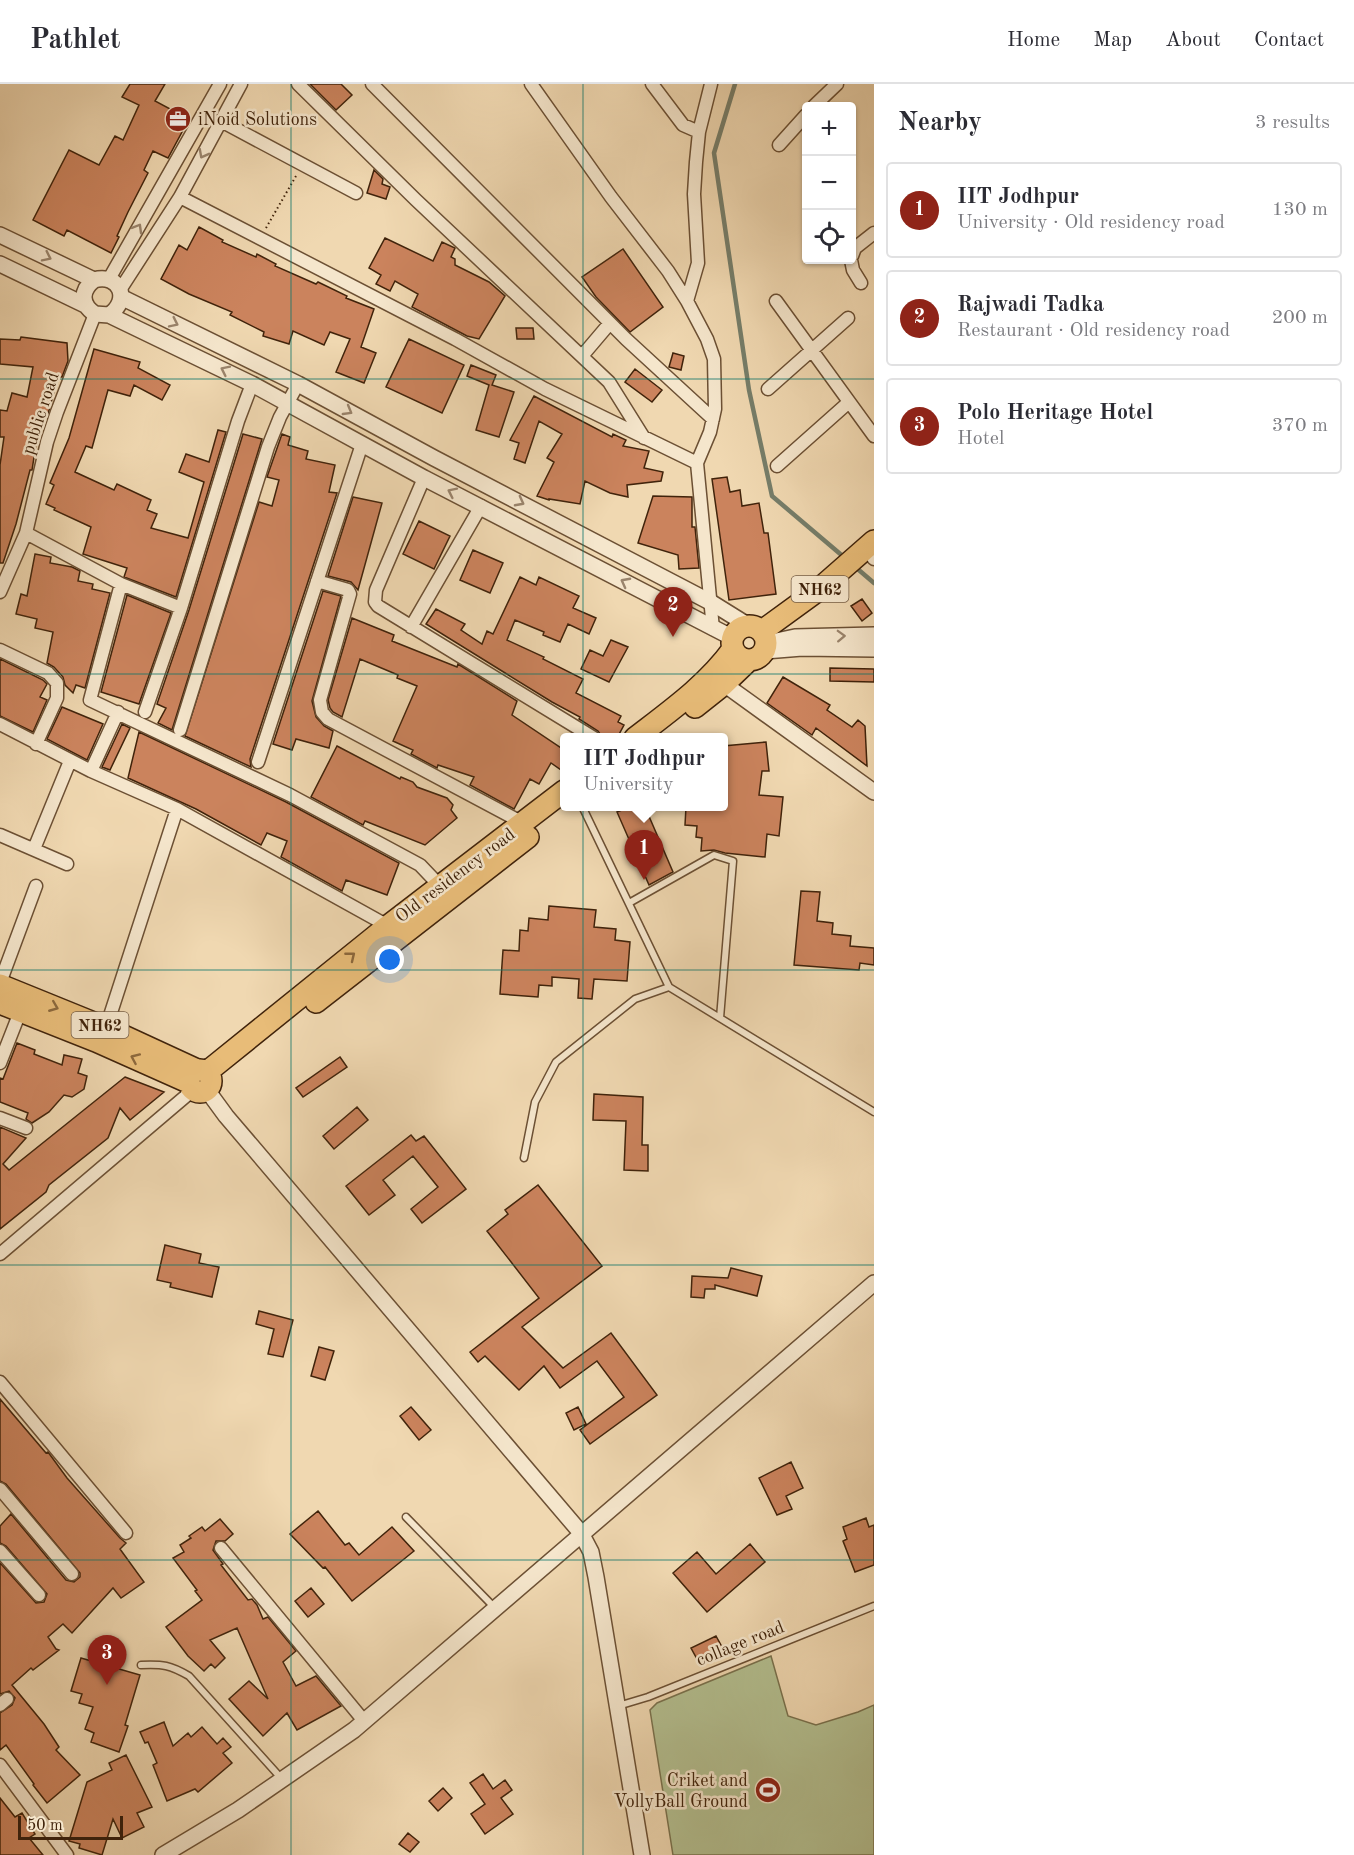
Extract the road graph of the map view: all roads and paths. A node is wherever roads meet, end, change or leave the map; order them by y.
1 (220, 84) edge
2 (241, 84) edge
3 (298, 84) edge
4 (372, 84) edge
5 (531, 84) edge
6 (652, 84) edge
7 (711, 84) edge
8 (837, 84) edge
9 (818, 102) edge
10 (221, 120) junction
11 (802, 120) edge
12 (699, 132) junction
13 (779, 145) dead end
14 (302, 164) junction
15 (356, 193) dead end
16 (180, 197) junction
17 (874, 233) edge
18 (0, 235) edge
19 (260, 238) junction
20 (856, 247) edge
21 (0, 264) edge
22 (852, 264) edge
23 (861, 283) dead end
24 (111, 287) junction
25 (687, 301) junction
26 (776, 301) dead end
27 (96, 311) junction
28 (848, 318) dead end
29 (608, 325) junction
30 (584, 352) junction
31 (812, 352) junction
32 (252, 384) junction
33 (298, 384) junction
34 (768, 389) dead end
35 (849, 402) junction
36 (287, 403) junction
37 (711, 425) junction
38 (874, 436) edge
39 (645, 439) junction
40 (362, 444) junction
41 (698, 460) junction
42 (777, 466) dead end
43 (424, 478) junction
44 (481, 506) junction
45 (26, 533) junction
46 (874, 541) edge
47 (874, 559) edge
48 (317, 581) junction
49 (121, 584) junction
50 (0, 592) edge
51 (712, 603) junction
52 (181, 608) junction
53 (411, 627) junction
54 (713, 629) junction
55 (874, 635) edge
56 (753, 642) junction
57 (0, 650) edge
58 (874, 650) edge
59 (724, 684) junction
60 (118, 712) junction
61 (145, 712) dead end
62 (0, 724) edge
63 (180, 730) dead end
64 (586, 733) edge
65 (641, 733) edge
66 (661, 733) edge
67 (36, 744) junction
68 (70, 761) junction
69 (258, 762) dead end
70 (92, 771) junction
71 (874, 792) edge
72 (560, 794) edge
73 (177, 809) junction
74 (561, 811) edge
75 (584, 811) edge
76 (523, 823) junction
77 (0, 835) edge
78 (34, 849) junction
79 (67, 864) dead end
80 (36, 886) dead end
81 (440, 886) junction
82 (629, 903) junction
83 (388, 926) junction
84 (0, 984) edge
85 (669, 987) junction
86 (0, 1004) edge
87 (20, 1012) junction
88 (720, 1018) junction
89 (106, 1028) junction
90 (0, 1063) edge
91 (201, 1081) junction
92 (874, 1112) edge
93 (0, 1118) edge
94 (27, 1128) dead end
95 (524, 1158) dead end
96 (0, 1254) edge
97 (874, 1283) edge
98 (0, 1382) edge
99 (0, 1489) edge
100 (406, 1517) dead end
101 (126, 1533) dead end
102 (581, 1533) junction
103 (221, 1548) dead end
104 (0, 1551) edge
105 (72, 1574) dead end
106 (39, 1595) dead end
107 (874, 1606) edge
108 (495, 1608) junction
109 (141, 1665) dead end
110 (617, 1706) junction
111 (364, 1721) junction
112 (0, 1765) edge
113 (282, 1780) junction
114 (67, 1855) edge
115 (163, 1855) edge
116 (642, 1855) edge

24 -> 1 street
2 - 10 street
3 - 30 street
4 - 29 street
5 - 25 street
6 - 12 street
7 - 12 street
8 - 9 street
10 - 14 street
10 -> 16 street
11 - 13 street
12 - 25 street
14 - 15 street
14 - 19 path
16 - 19 street
16 - 24 street
17 - 20 street
18 -> 24 street
19 - 39 street
21 - 27 street
22 - 23 street
24 - 27 street
24 - 27 street
24 -> 33 street
25 - 37 street
26 - 31 street
32 -> 27 street
27 - 45 street, public road
28 - 31 street
29 - 30 street
29 - 37 street
30 - 39 street
31 - 34 street
31 - 35 street
32 - 36 street
32 - 52 street
33 - 36 street
33 -> 51 street
35 - 38 street
35 - 42 street
36 - 40 street
36 - 63 street
37 - 41 street
39 - 41 street
40 - 43 street
40 - 48 street
41 - 51 street
44 -> 43 street
43 - 53 street
44 - 53 street
54 -> 44 street
45 - 49 street
45 - 50 street, public road
46 - 56 highway, NH62
47 - 56 highway, NH62
48 - 69 street
48 - 76 street
49 - 52 street
49 - 60 street
51 - 54 street
51 - 56 street
52 - 61 street
53 - 64 street
54 - 56 street
56 -> 55 street
56 - 58 street
56 - 59 highway, NH62
56 - 65 highway, NH62
57 - 67 street
59 - 66 highway, NH62
59 - 71 street
60 - 70 street
60 - 81 street
62 - 67 street
67 - 68 street
68 - 70 street
68 - 78 street
70 - 73 street
72 - 76 highway, Old residency road
73 - 83 street
73 - 89 street
74 - 91 highway, Old residency road
75 - 82 lane
76 - 81 highway, Old residency road
77 - 78 street
78 - 79 street
80 - 84 street
81 - 83 highway, Old residency road
82 - 85 lane
82 - 88 lane
91 -> 83 highway, Old residency road
84 -> 89 highway, NH62
85 - 88 lane
85 - 95 lane
86 - 87 highway, NH62
87 - 90 street
91 -> 87 highway, NH62
88 - 92 lane
89 - 91 highway, NH62
91 - 96 street
91 - 102 street
93 - 94 street
97 - 102 street
98 - 101 street
99 - 105 street
100 - 108 lane
102 - 108 street
102 - 110 street
103 - 111 street
104 - 106 street
107 - 110 lane, collage road
108 - 111 street
109 - 113 lane
110 - 116 street
111 - 113 street
112 - 114 street
113 - 115 street

